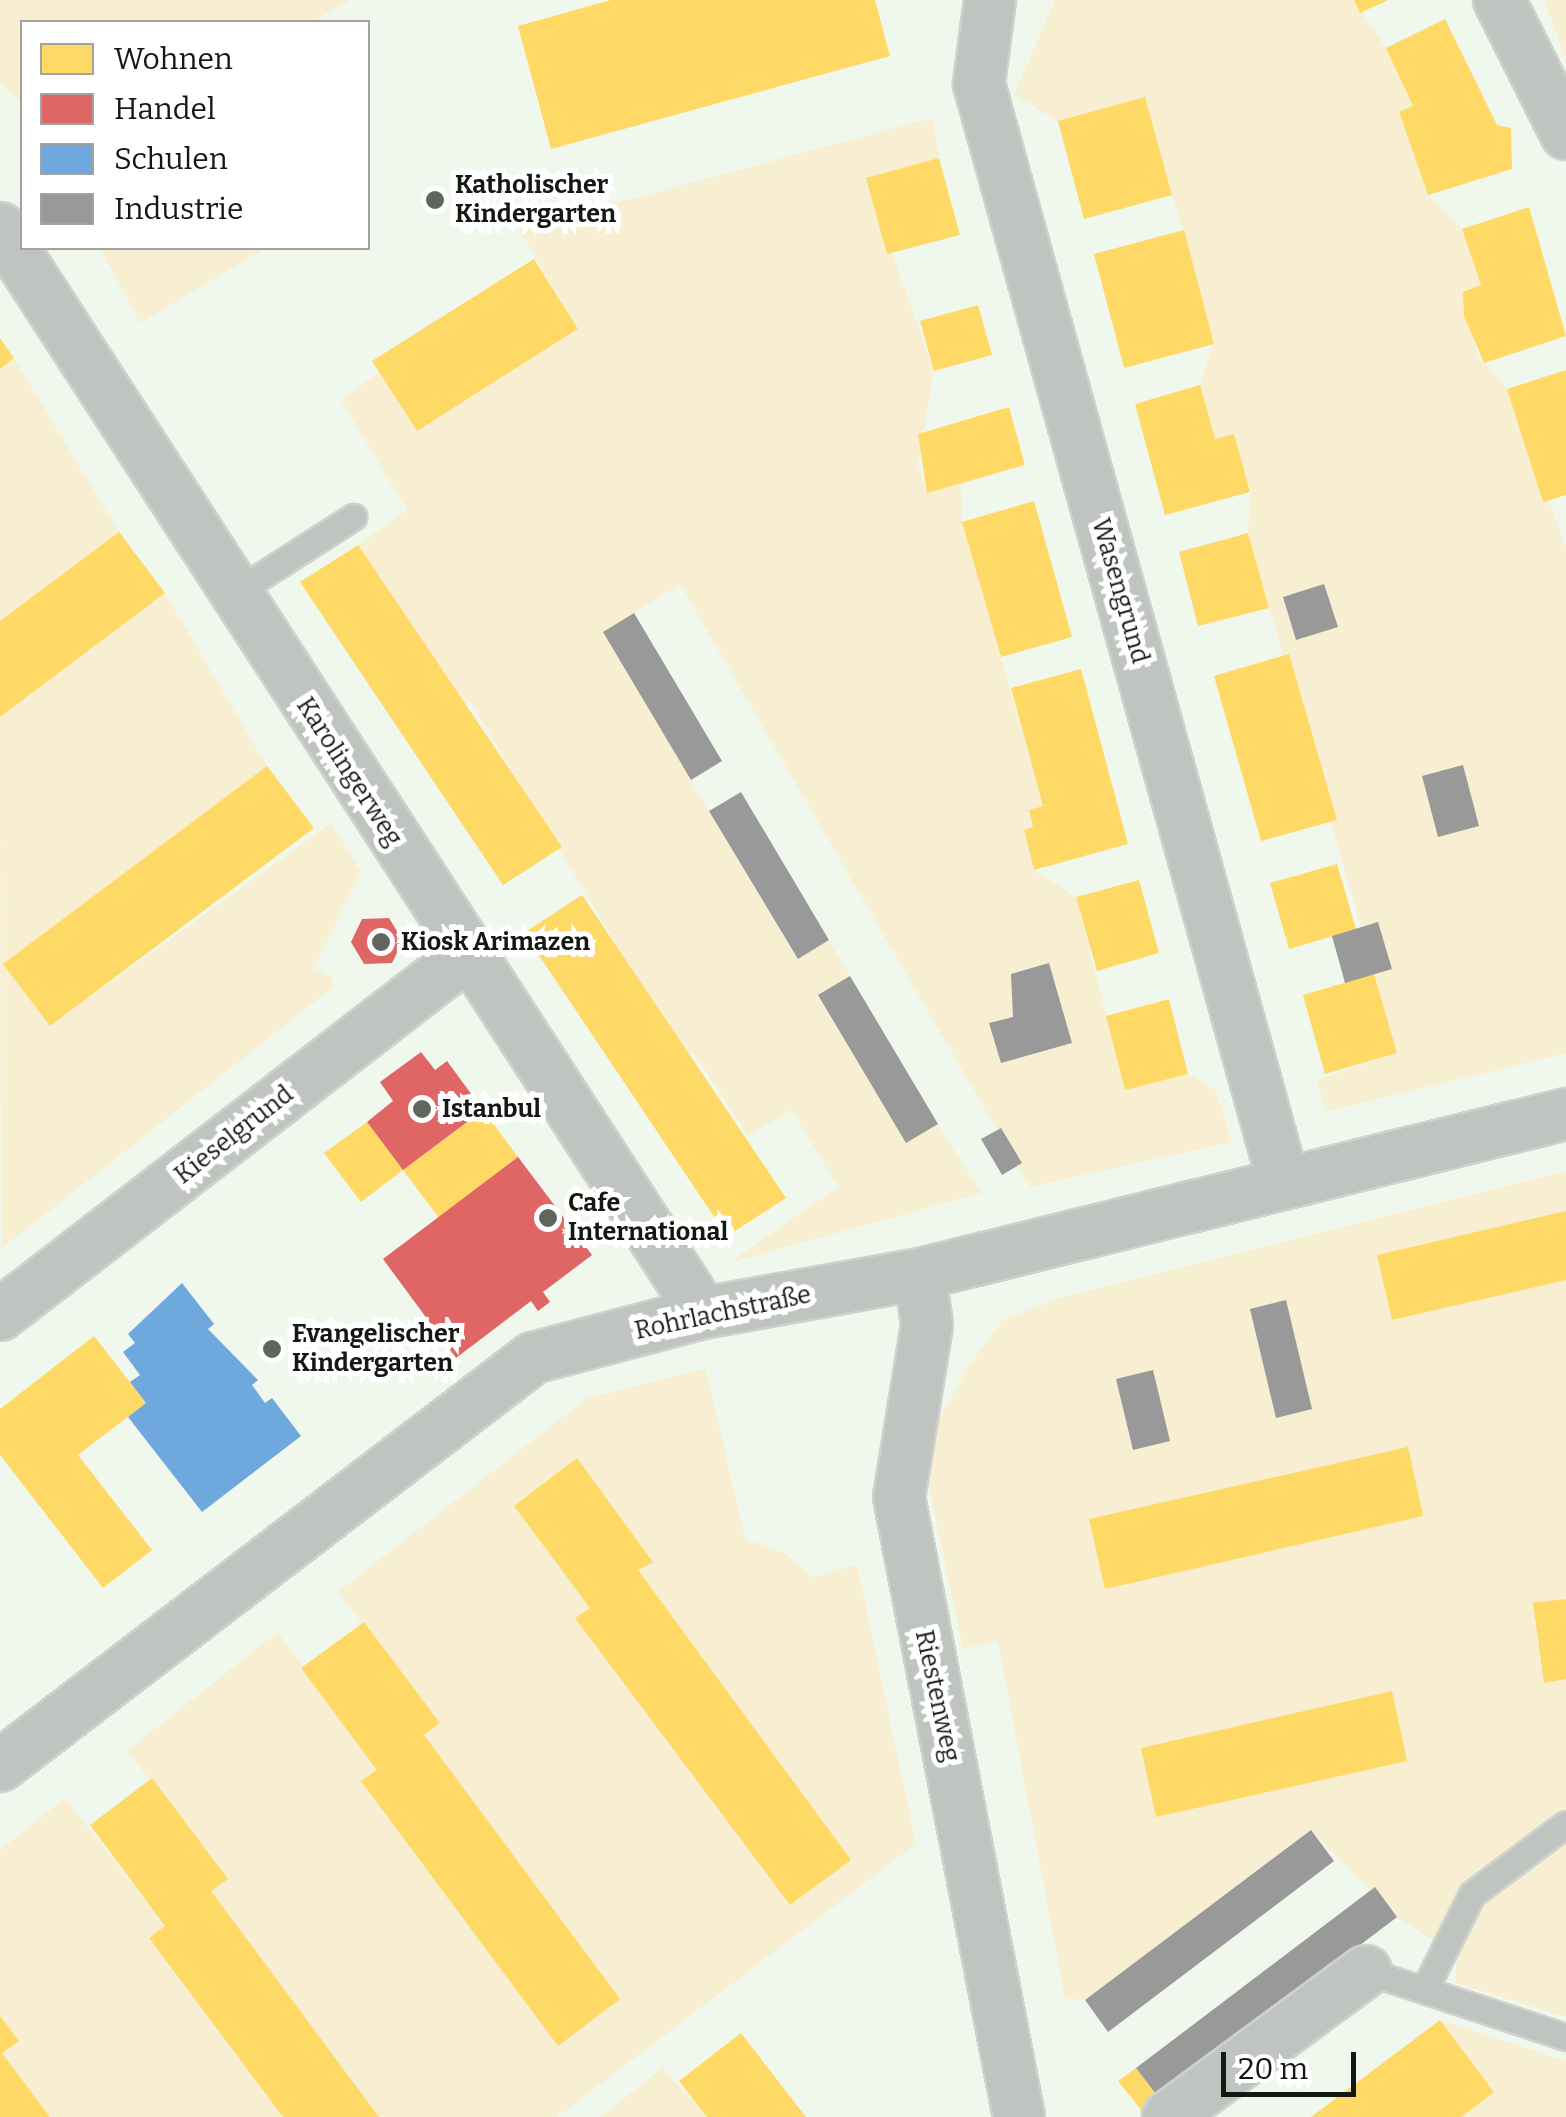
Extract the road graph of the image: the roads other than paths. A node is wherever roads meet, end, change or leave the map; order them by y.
1 (990, 0) edge
2 (1499, 0) edge
3 (1566, 134) edge
4 (0, 228) edge
5 (353, 517) dead end
6 (234, 594) junction
7 (468, 954) junction
8 (1566, 1114) edge
9 (1284, 1180) junction
10 (920, 1274) junction
11 (704, 1313) junction
12 (0, 1316) edge
13 (0, 1766) edge
14 (1566, 1824) edge
15 (1366, 1971) joint
16 (1425, 1988) junction
17 (1566, 2037) edge
18 (1019, 2117) edge
19 (1168, 2117) edge

1 - 9 street, Wasengrund
2 - 3 street
4 - 6 street, Karolingerweg
5 - 6 lane
6 - 7 street, Karolingerweg
7 - 11 street, Karolingerweg
7 - 12 street, Kieselgrund
8 - 9 street, Rohrlachstraße
9 - 10 street, Rohrlachstraße
10 - 11 street, Rohrlachstraße
10 - 18 street, Riestenweg
11 - 13 street, Rohrlachstraße
14 - 16 lane
15 - 16 lane
15 - 19 street
16 - 17 lane

